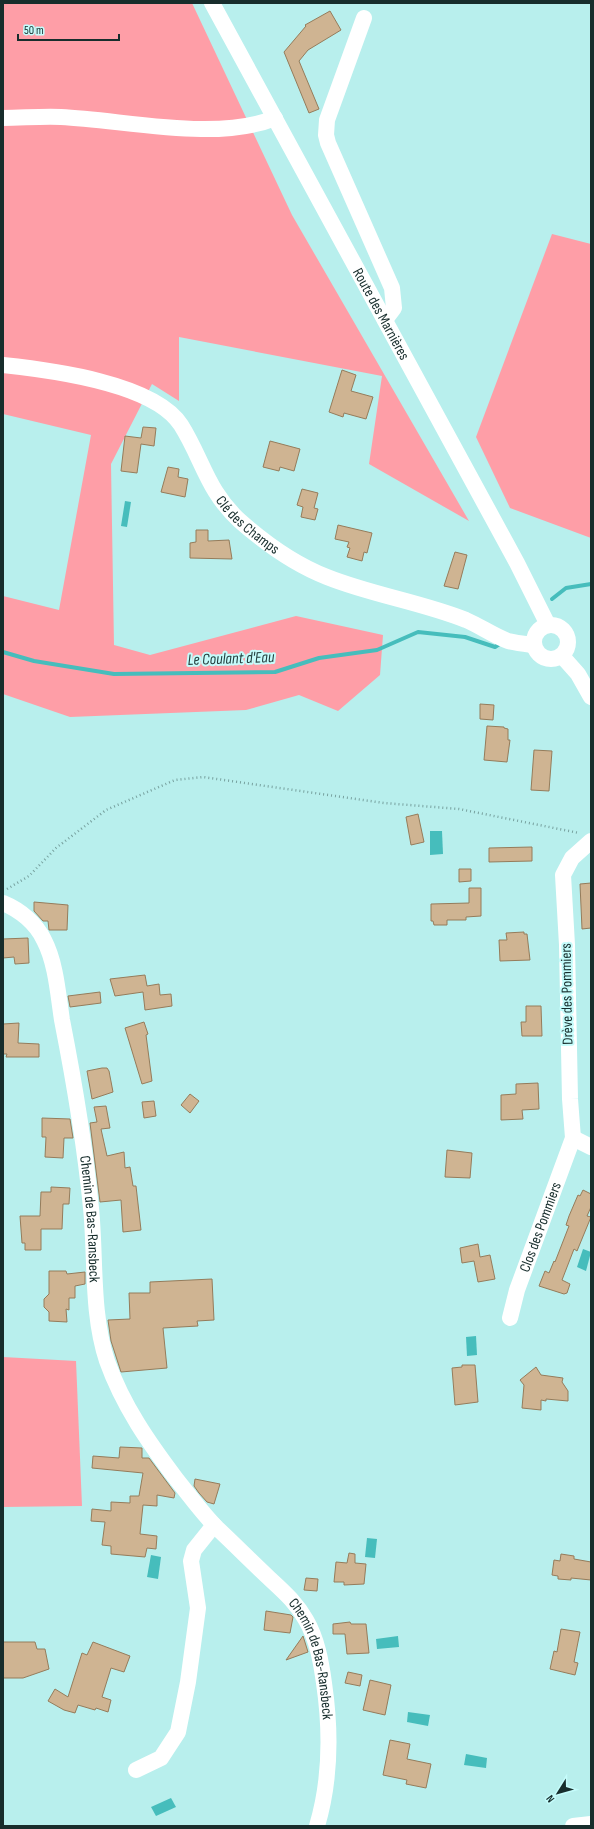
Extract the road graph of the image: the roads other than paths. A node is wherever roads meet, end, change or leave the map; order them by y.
1 (212, 3) edge
2 (364, 18) dead end
3 (3, 118) edge
4 (275, 118) junction
5 (385, 320) junction
6 (3, 365) edge
7 (548, 625) junction
8 (533, 645) junction
9 (562, 656) junction
10 (591, 697) edge
11 (587, 837) edge
12 (4, 899) edge
13 (573, 1138) junction
14 (591, 1148) edge
15 (510, 1318) dead end
16 (214, 1525) junction
17 (136, 1770) dead end
18 (591, 1824) edge
19 (317, 1826) edge
20 (573, 1826) edge

1 - 4 street, Route des Marnières
2 - 5 street
3 - 4 street
4 - 5 street, Route des Marnières
5 - 7 street, Route des Marnières
6 - 8 street, Clé des Champs
7 - 8 street
7 - 9 street
8 - 9 street
9 - 10 street
11 - 13 street, Drève des Pommiers
12 - 16 street, Chemin de Bas-Ransbeck
13 - 14 street
13 - 15 street, Clos des Pommiers
16 - 17 street
16 - 19 street, Chemin de Bas-Ransbeck
18 - 20 street

